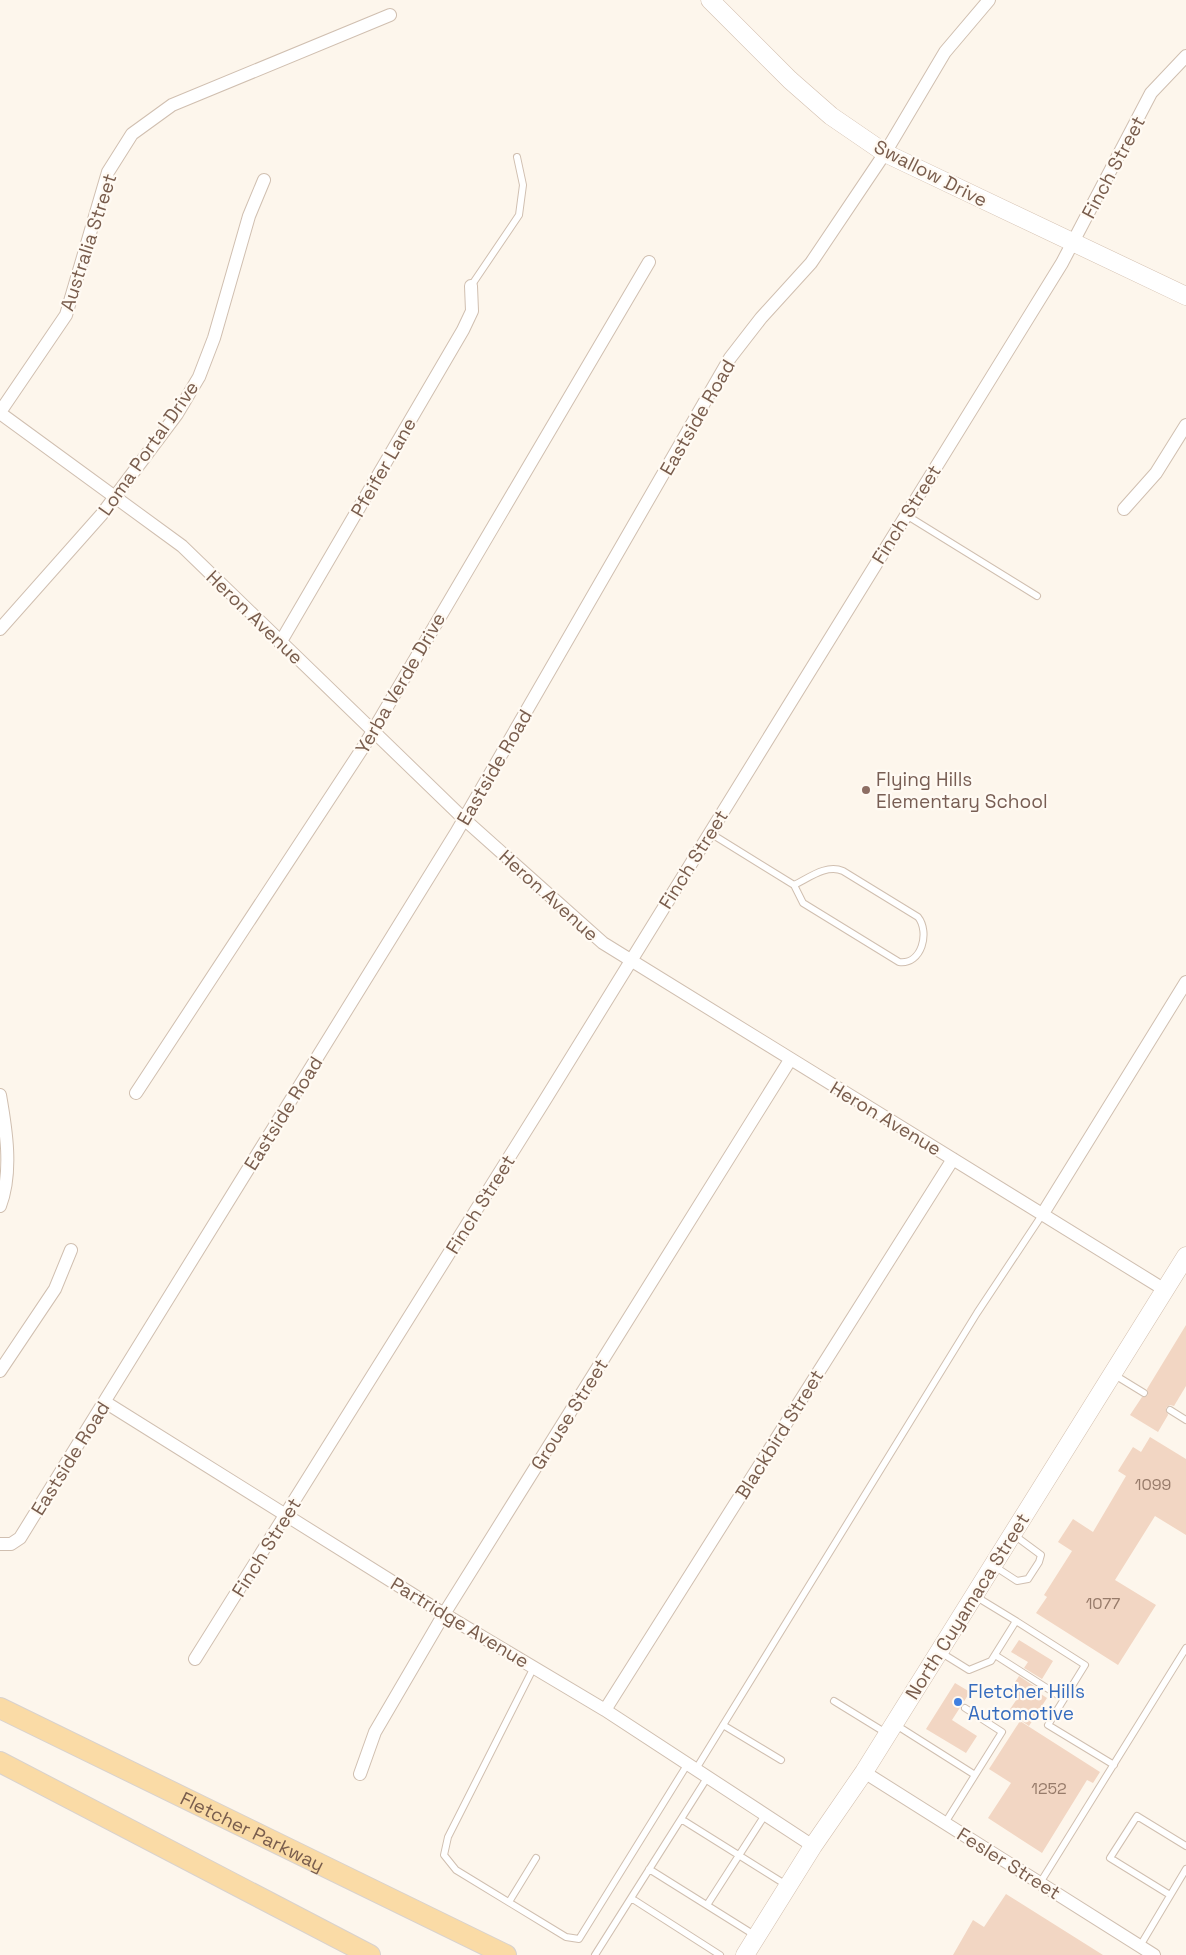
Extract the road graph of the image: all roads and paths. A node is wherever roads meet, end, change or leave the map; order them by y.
1 (710, 0) edge
2 (989, 0) edge
3 (390, 15) dead end
4 (1185, 57) edge
5 (885, 153) junction
6 (518, 156) dead end
7 (264, 180) dead end
8 (1073, 243) junction
9 (648, 262) dead end
10 (471, 286) joint
11 (1186, 296) edge
12 (0, 412) edge
13 (1186, 425) edge
14 (115, 497) junction
15 (1124, 509) dead end
16 (905, 514) junction
17 (1038, 596) dead end
18 (0, 629) edge
19 (280, 643) junction
20 (372, 731) junction
21 (464, 819) junction
22 (710, 833) junction
23 (794, 885) junction
24 (631, 960) junction
25 (1186, 982) edge
26 (790, 1060) junction
27 (136, 1093) dead end
28 (0, 1095) edge
29 (953, 1159) junction
30 (0, 1206) edge
31 (1042, 1215) junction
32 (71, 1250) dead end
33 (1186, 1258) edge
34 (1164, 1290) junction
35 (0, 1371) edge
36 (1112, 1374) junction
37 (1144, 1393) dead end
38 (105, 1402) junction
39 (1170, 1410) dead end
40 (1186, 1420) edge
41 (287, 1514) junction
42 (1012, 1534) junction
43 (5, 1544) edge
44 (993, 1565) junction
45 (974, 1595) junction
46 (444, 1614) junction
47 (1016, 1621) junction
48 (1186, 1648) edge
49 (939, 1652) junction
50 (995, 1655) junction
51 (195, 1659) dead end
52 (534, 1667) junction
53 (1064, 1699) junction
54 (834, 1701) dead end
55 (0, 1708) edge
56 (965, 1708) dead end
57 (605, 1710) junction
58 (723, 1725) junction
59 (890, 1729) junction
60 (781, 1760) dead end
61 (0, 1762) edge
62 (1114, 1765) junction
63 (691, 1768) junction
64 (864, 1772) junction
65 (360, 1774) dead end
66 (976, 1775) junction
67 (706, 1778) junction
68 (765, 1815) junction
69 (681, 1819) junction
70 (945, 1824) junction
71 (813, 1846) junction
72 (1186, 1846) edge
73 (739, 1855) junction
74 (536, 1858) dead end
75 (650, 1869) junction
76 (1186, 1869) edge
77 (1040, 1884) junction
78 (788, 1886) junction
79 (1170, 1895) junction
80 (631, 1898) junction
81 (509, 1902) junction
82 (708, 1905) junction
83 (757, 1937) junction
84 (339, 1938) junction
85 (1140, 1946) junction
86 (370, 1955) edge
87 (385, 1955) edge
88 (506, 1955) edge
89 (595, 1955) edge
90 (720, 1955) edge
91 (745, 1955) edge
92 (1154, 1955) edge

1 - 5 main road, Swallow Drive
2 - 5 street, Eastside Road
3 - 12 street, Australia Street
4 - 8 street, Finch Street
5 - 8 main road, Swallow Drive
5 - 21 street, Eastside Road
6 - 10 lane
7 - 14 street, Loma Portal Drive
8 - 11 main road, Swallow Drive
8 - 16 street, Finch Street
9 - 20 street, Yerba Verde Drive
10 - 19 street, Pfeifer Lane
12 - 14 street, Heron Avenue
13 - 15 street
14 - 18 street, Loma Portal Drive
14 - 19 street, Heron Avenue
16 - 17 lane
16 - 22 street, Finch Street
19 - 20 street, Heron Avenue
20 - 21 street, Heron Avenue
20 - 27 street, Yerba Verde Drive
21 - 24 street, Heron Avenue
21 - 38 street, Eastside Road
22 - 23 lane
22 - 24 street, Finch Street
23 - 23 lane
24 - 26 street, Heron Avenue
24 - 41 street, Finch Street
25 - 31 street
26 - 29 street, Heron Avenue
26 - 46 street, Grouse Street
28 - 30 street
29 - 31 street, Heron Avenue
29 - 57 street, Blackbird Street
31 - 34 street, Heron Avenue
31 - 58 lane
32 - 35 street
33 - 34 main road, North Cuyamaca Street
34 - 36 main road, North Cuyamaca Street
36 - 37 lane
36 - 42 main road, North Cuyamaca Street
38 - 41 street, Partridge Avenue
38 - 43 street, Eastside Road
39 - 40 lane
41 - 46 street, Partridge Avenue
41 - 51 street, Finch Street
42 - 44 main road, North Cuyamaca Street
42 - 44 lane
44 - 45 main road, North Cuyamaca Street
45 - 47 lane
45 - 49 main road, North Cuyamaca Street
46 - 52 street, Partridge Avenue
46 - 65 street, Grouse Street
47 - 50 lane
47 - 53 lane
48 - 62 lane
49 - 50 lane
49 - 59 main road, North Cuyamaca Street
50 - 53 lane
52 - 57 street, Partridge Avenue
52 - 81 lane
53 - 62 lane
54 - 59 lane
55 - 88 main road, Fletcher Parkway
56 - 66 lane
57 - 63 street, Partridge Avenue
58 - 60 lane
58 - 63 lane
59 - 64 main road, North Cuyamaca Street
59 - 66 lane
61 - 84 main road
62 - 77 lane
63 - 67 street, Partridge Avenue
63 - 81 lane
64 - 70 street, Fesler Street
64 - 71 main road, North Cuyamaca Street
66 - 70 lane
67 - 68 street, Partridge Avenue
67 - 69 lane
68 - 71 street, Partridge Avenue
68 - 73 lane
69 - 73 lane
69 - 75 lane
70 - 77 street, Fesler Street
71 - 78 main road, North Cuyamaca Street
72 - 79 lane
73 - 78 lane
73 - 82 lane
74 - 81 lane
75 - 80 lane
75 - 82 lane
76 - 79 lane
77 - 85 street, Fesler Street
78 - 83 main road, North Cuyamaca Street
79 - 85 lane
80 - 89 lane
80 - 90 lane
82 - 83 lane
83 - 91 main road, North Cuyamaca Street
84 - 86 main road
84 - 87 main road
85 - 92 street, Fesler Street

